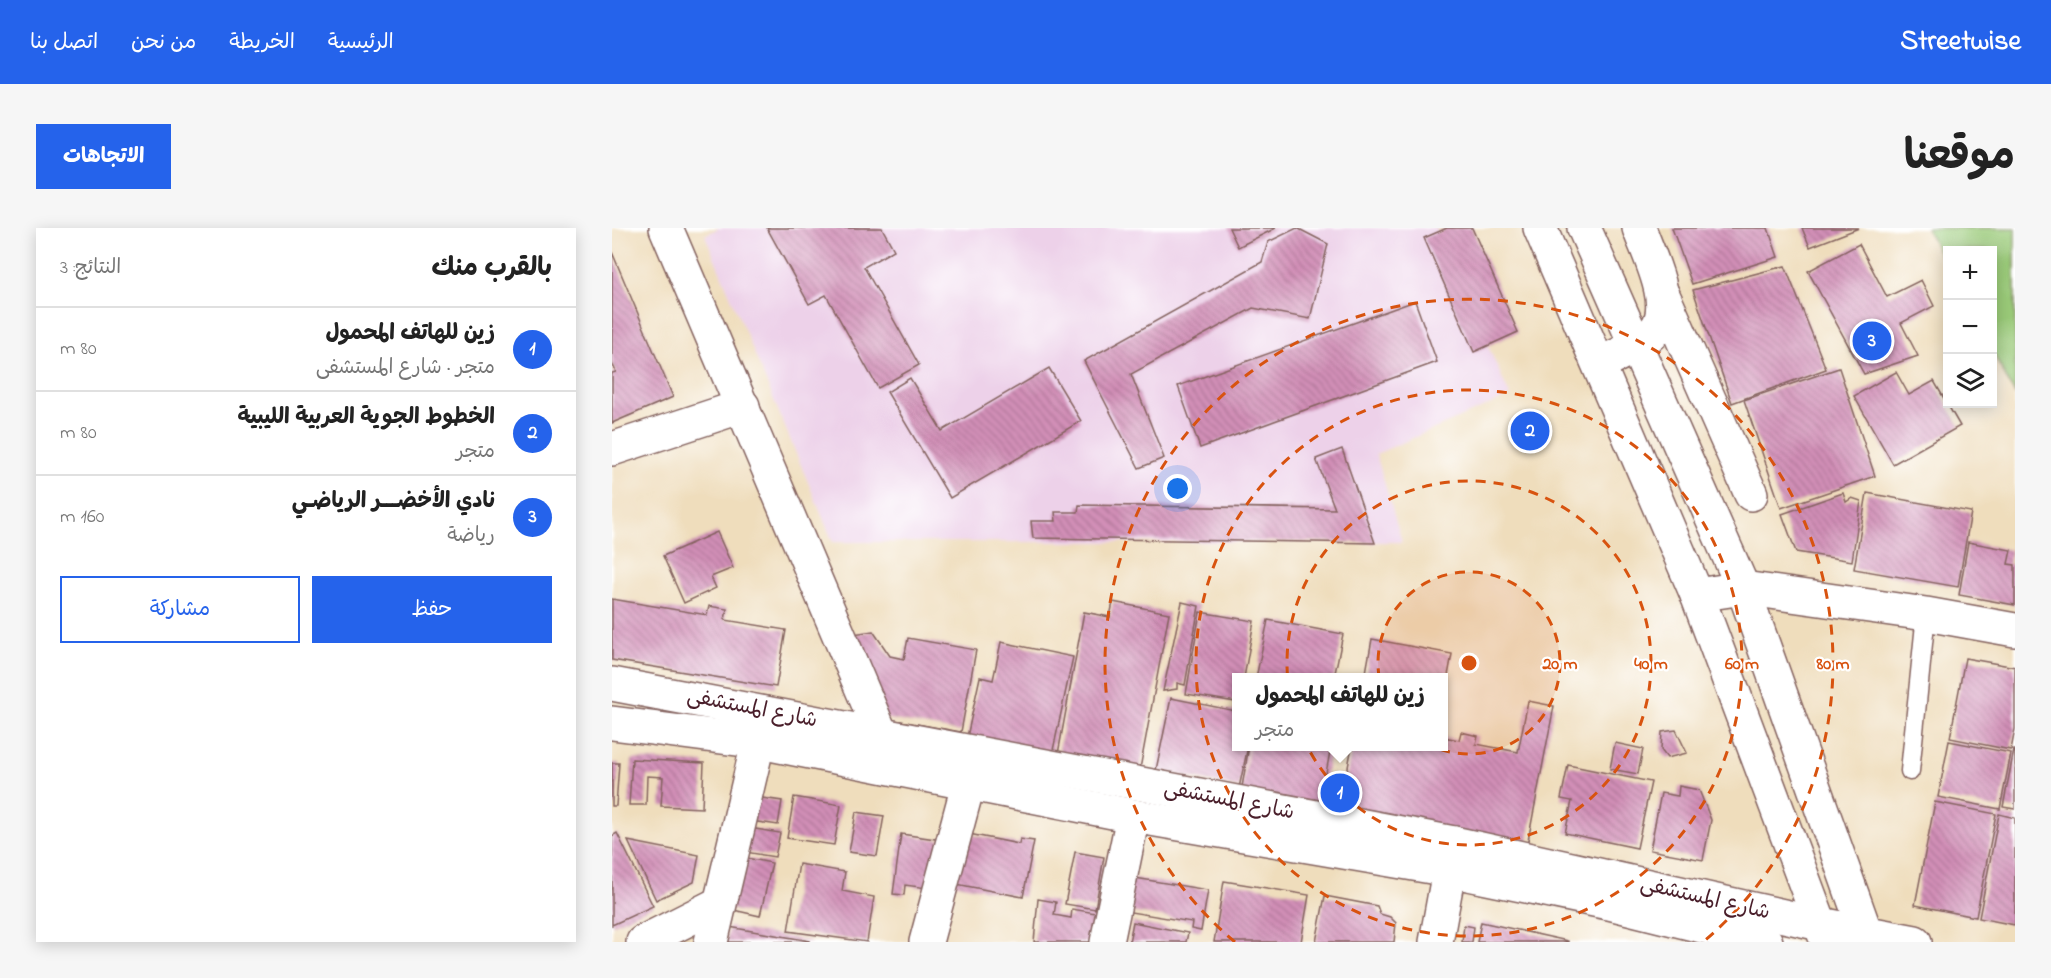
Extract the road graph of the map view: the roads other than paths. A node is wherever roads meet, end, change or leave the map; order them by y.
1 (666, 228) edge
2 (1540, 228) edge
3 (1584, 228) edge
4 (1639, 228) edge
5 (1663, 295) junction
6 (1635, 345) junction
7 (1599, 364) junction
8 (743, 406) junction
9 (612, 449) edge
10 (1751, 495) dead end
11 (1743, 588) junction
12 (1697, 596) junction
13 (1926, 614) junction
14 (2015, 630) edge
15 (612, 684) edge
16 (612, 723) edge
17 (763, 727) junction
18 (881, 734) junction
19 (1910, 771) dead end
20 (968, 785) junction
21 (1133, 816) junction
22 (1451, 857) junction
23 (718, 904) junction
24 (1823, 933) edge
25 (1867, 938) edge
26 (643, 942) edge
27 (711, 942) edge
28 (926, 942) edge
29 (1107, 942) edge
30 (1436, 942) edge
31 (1766, 942) edge
32 (1915, 942) edge

1 - 8 street
2 - 7 street
3 - 6 street
4 - 5 street
5 - 6 street
5 - 10 street
6 - 7 street
6 - 11 street
7 - 12 street
8 - 9 street
8 - 18 street
11 - 12 street
11 - 13 street
11 - 25 street
12 - 24 street
13 - 14 street
13 - 19 lane
15 - 17 street, شارع المستشفى
16 - 17 street, شارع المستشفى
17 - 18 street, شارع المستشفى
17 - 20 street, شارع المستشفى
17 - 23 street
18 - 22 street, شارع المستشفى
20 - 21 street, شارع المستشفى
20 - 28 street
21 - 22 street, شارع المستشفى
21 - 29 street
22 - 24 street, شارع المستشفى
22 - 30 street
22 - 31 street, شارع المستشفى
23 - 26 street
23 - 27 street
24 - 25 street, شارع المستشفى
25 - 32 street, شارع المستشفى

